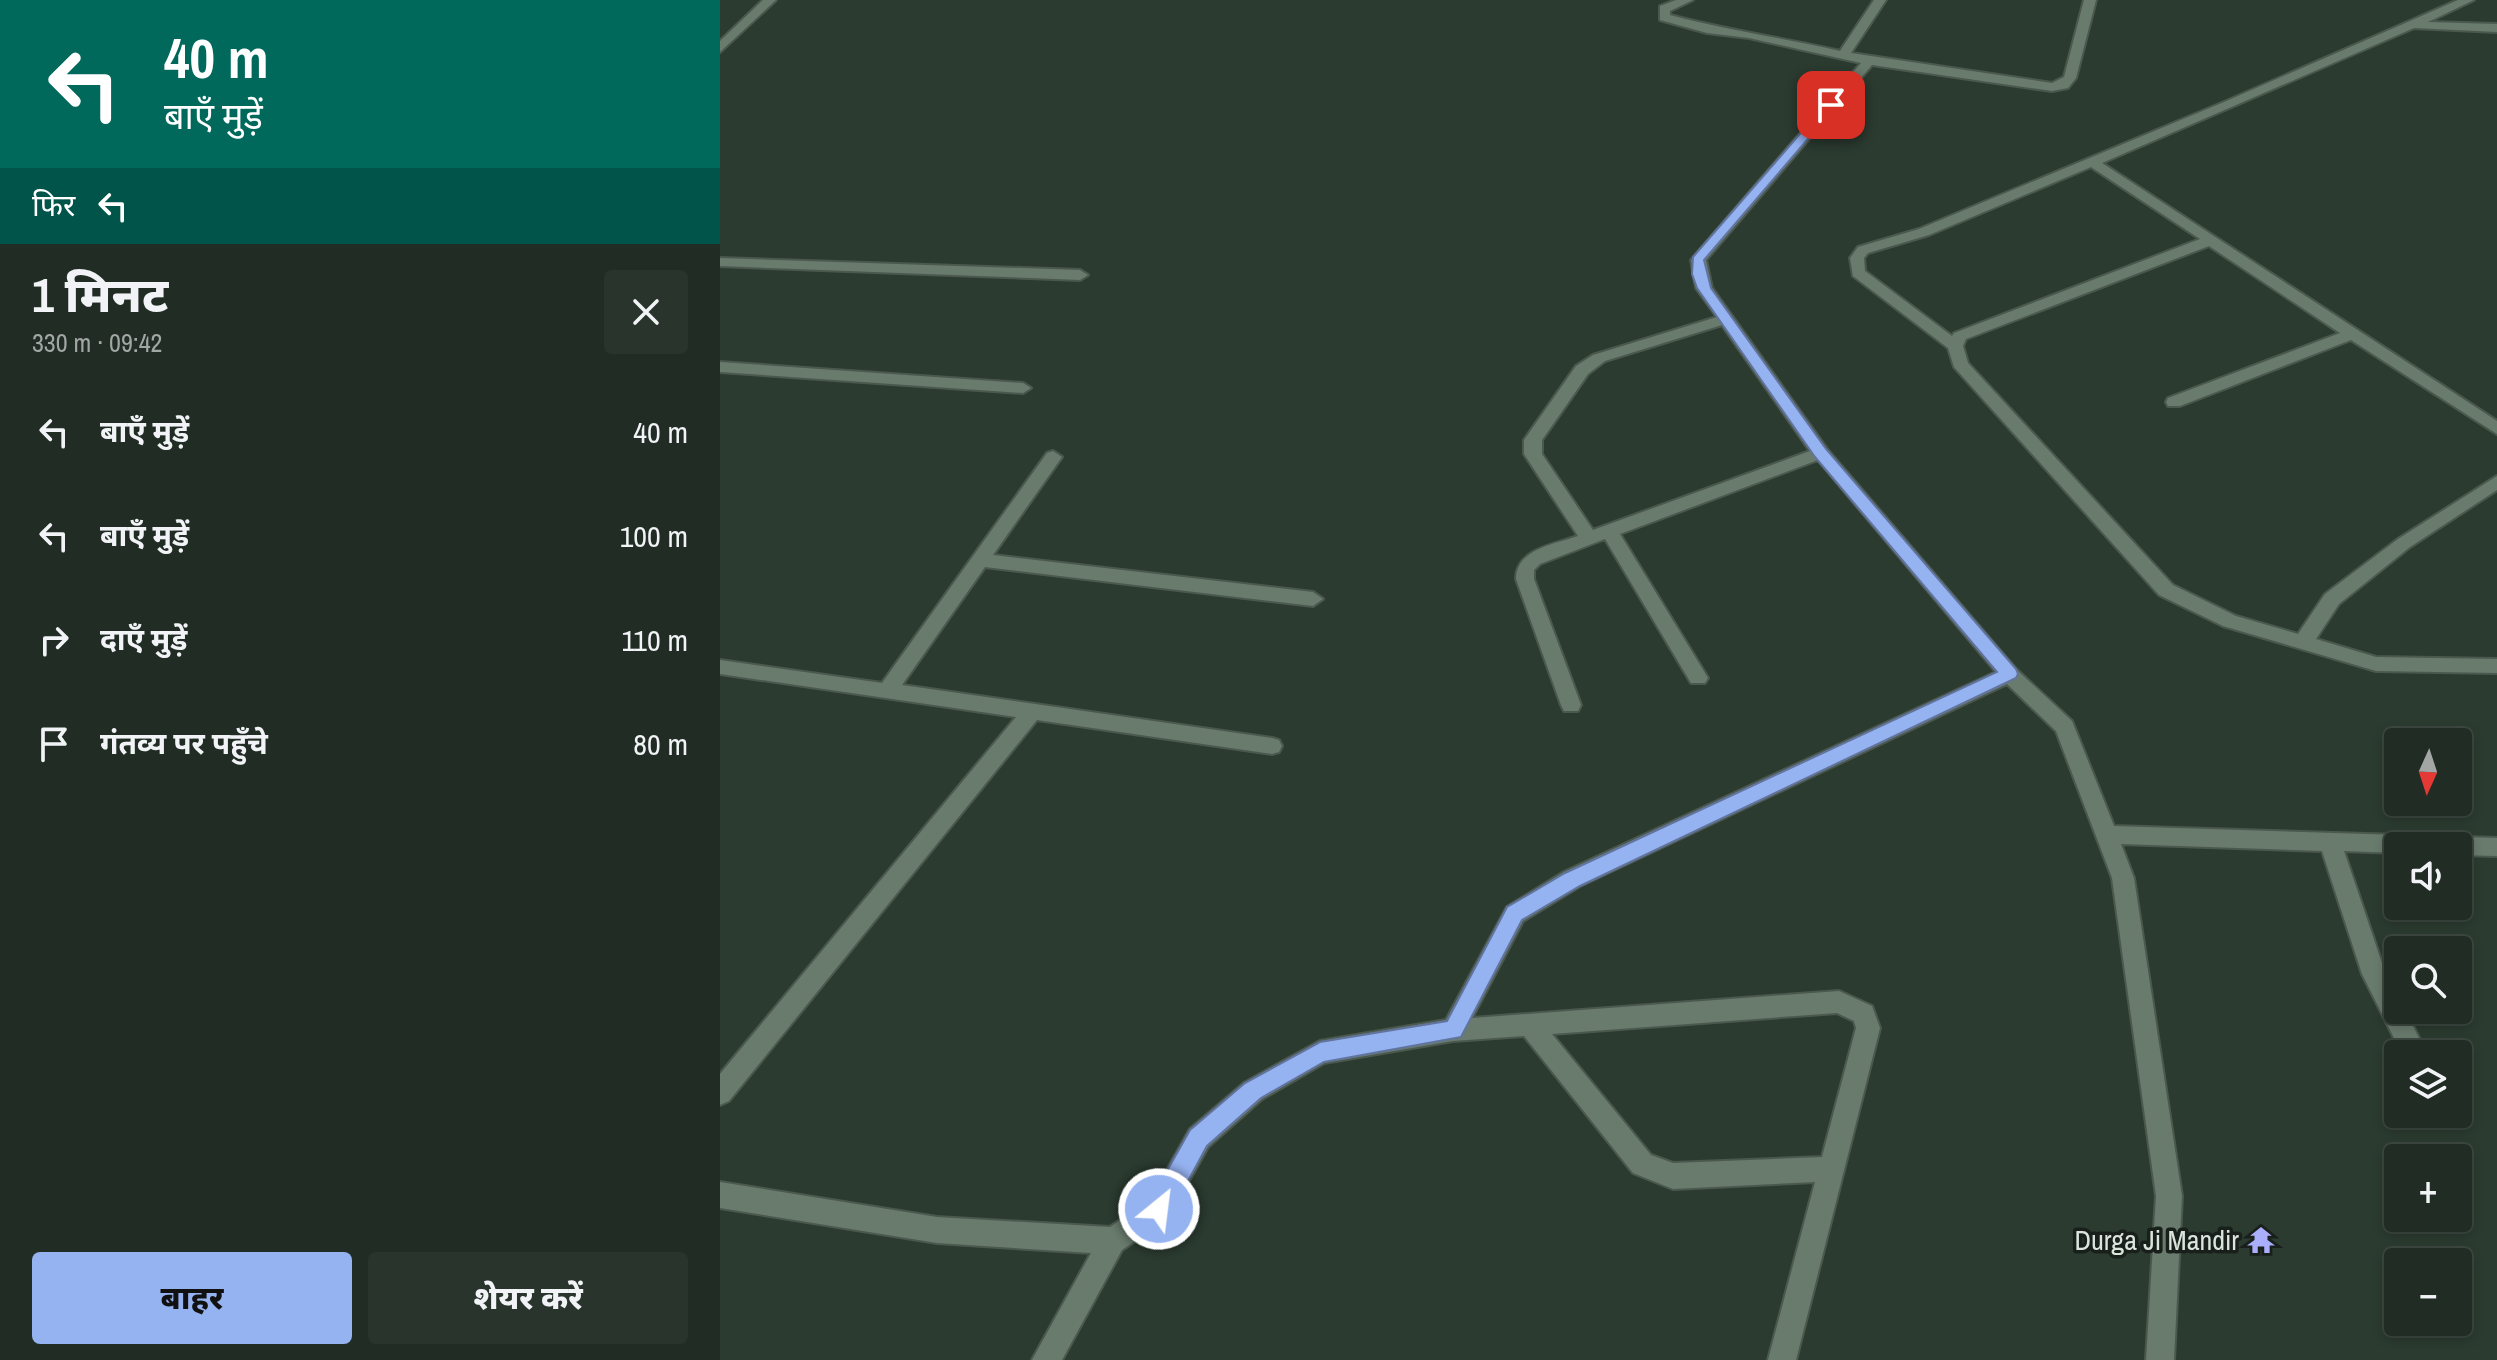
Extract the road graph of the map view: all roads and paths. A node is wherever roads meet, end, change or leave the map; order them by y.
1 (770, 0) edge
2 (1687, 0) edge
3 (1880, 0) edge
4 (2090, 0) edge
5 (2468, 0) edge
6 (2412, 24) junction
7 (2497, 28) edge
8 (720, 48) edge
9 (1843, 56) junction
10 (1869, 61) junction
11 (2092, 162) junction
12 (2209, 241) junction
13 (720, 262) edge
14 (1080, 275) dead end
15 (1726, 319) junction
16 (2351, 334) junction
17 (1955, 346) junction
18 (720, 367) edge
19 (1023, 388) dead end
20 (2174, 402) dead end
21 (2497, 429) edge
22 (1821, 453) junction
23 (1053, 457) dead end
24 (2497, 482) edge
25 (1609, 531) junction
26 (1589, 538) junction
27 (980, 560) junction
28 (1313, 599) dead end
29 (2302, 644) junction
30 (2497, 666) edge
31 (720, 667) edge
32 (2009, 674) junction
33 (1698, 678) dead end
34 (887, 691) junction
35 (1571, 705) dead end
36 (1032, 712) junction
37 (1272, 746) dead end
38 (2108, 835) junction
39 (2330, 841) junction
40 (2497, 847) edge
41 (1530, 1025) junction
42 (1453, 1030) junction
43 (2408, 1040) edge
44 (720, 1093) edge
45 (1832, 1169) junction
46 (721, 1198) edge
47 (1113, 1241) junction
48 (1046, 1360) edge
49 (1782, 1360) edge
50 (2160, 1360) edge

1 - 8 street
2 - 9 street
3 - 9 street
4 - 10 street
5 - 6 street
6 - 7 street
6 - 11 street
9 - 10 street
10 - 15 street
11 - 12 street
11 - 17 street
12 - 16 street
12 - 17 street
13 - 14 street
15 - 22 street
15 - 26 street
16 - 20 street
16 - 21 street
17 - 29 street
18 - 19 street
22 - 25 street
22 - 32 street
23 - 27 street
24 - 29 street
25 - 26 street
25 - 33 street
26 - 35 street
27 - 28 street
27 - 34 street
29 - 30 street
31 - 34 street
32 - 38 street
32 - 42 street
34 - 36 street
36 - 37 street
36 - 44 street
38 - 39 street
38 - 50 street
39 - 40 street
39 - 43 street
41 - 42 street
41 - 45 street
41 - 45 street
42 - 47 street
45 - 49 street
46 - 47 street
47 - 48 street

